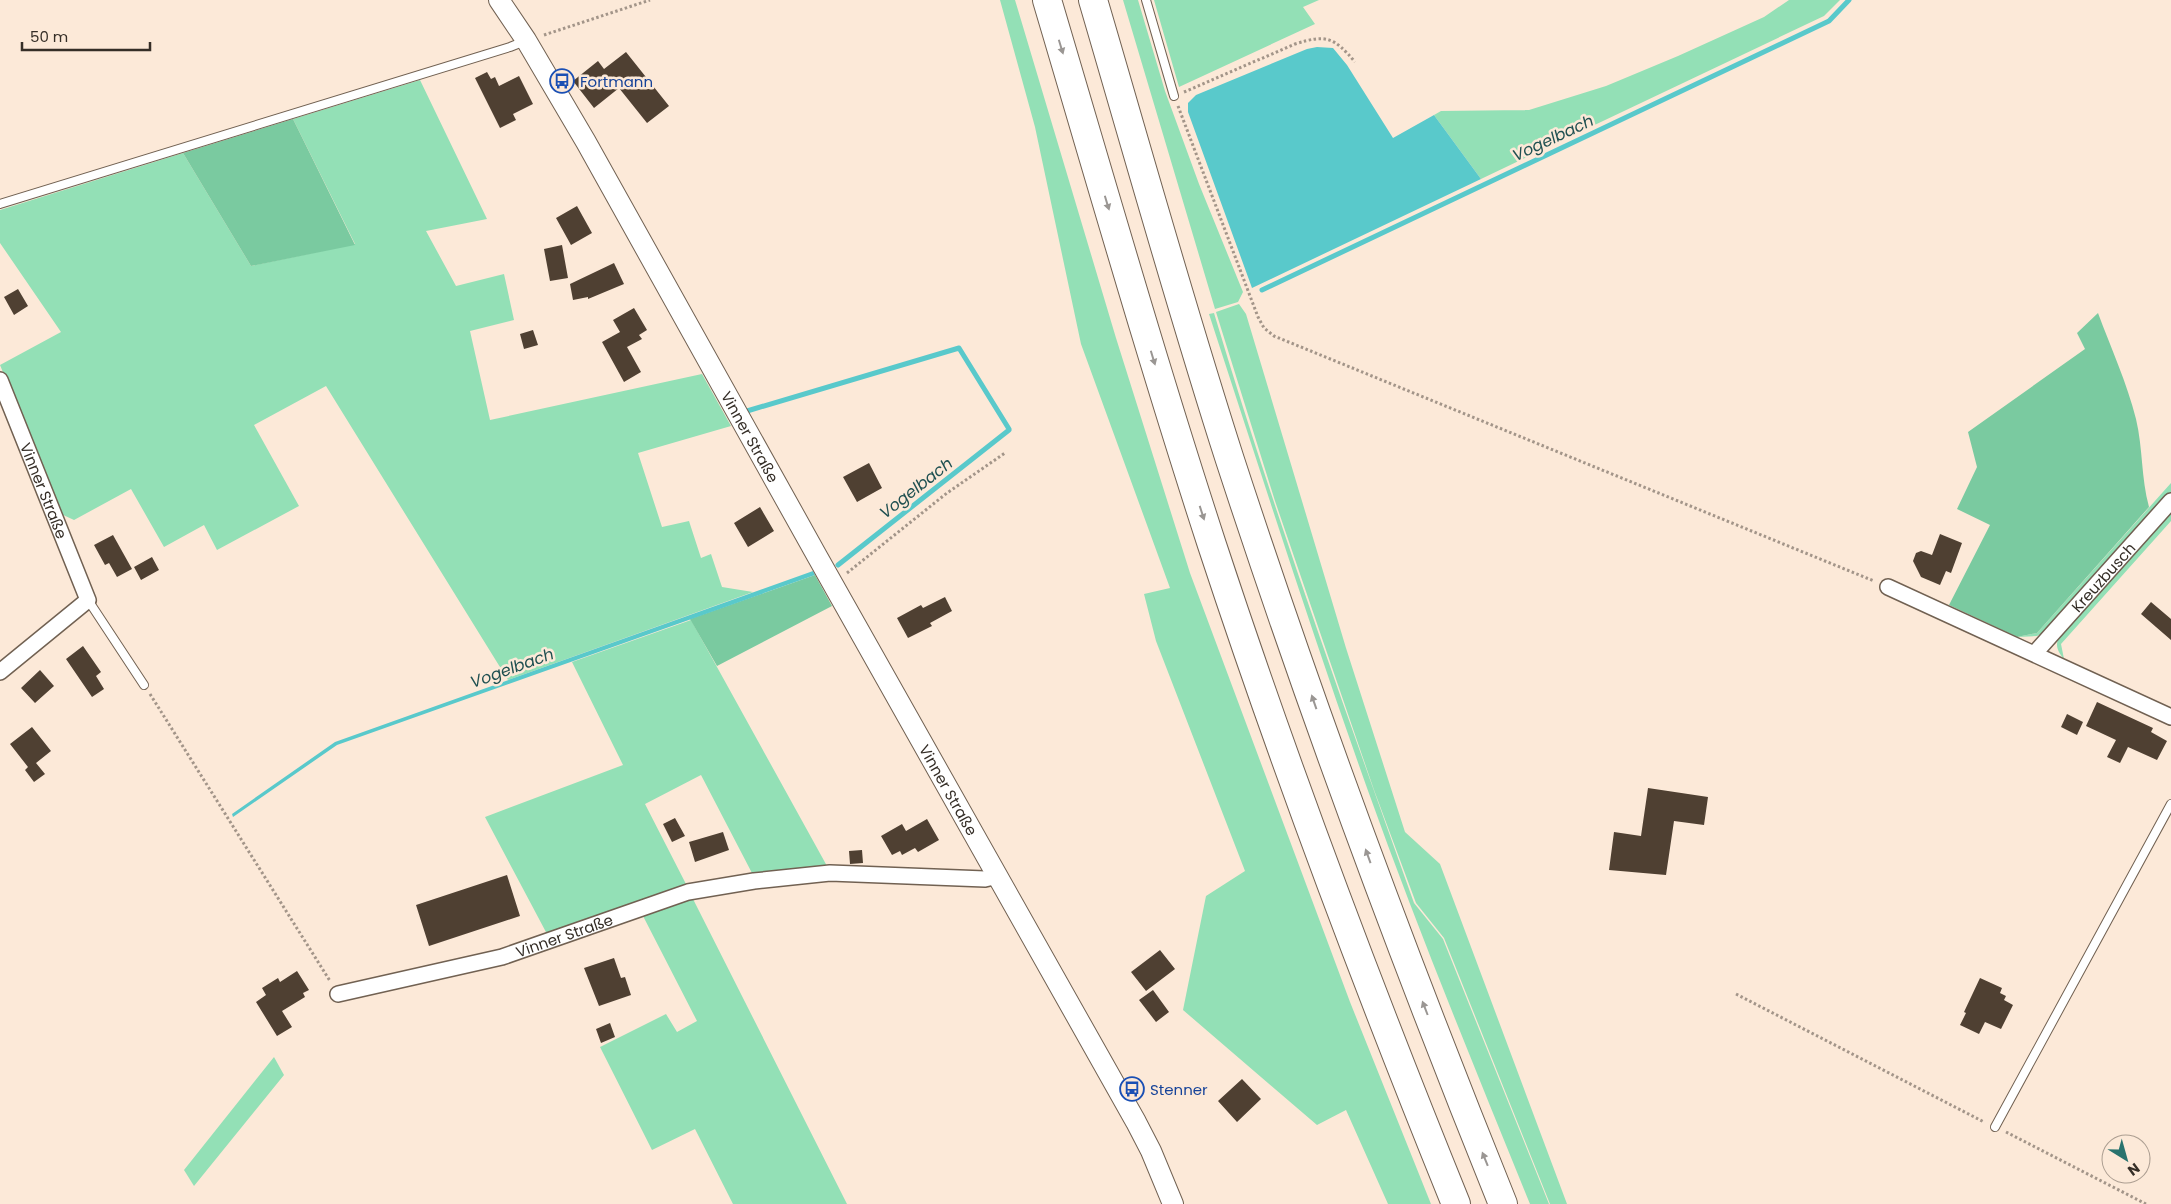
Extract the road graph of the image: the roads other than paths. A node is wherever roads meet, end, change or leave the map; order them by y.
1 (499, 0) edge
2 (1047, 0) edge
3 (1093, 0) edge
4 (1146, 0) edge
5 (526, 40) junction
6 (1174, 96) road end
7 (0, 204) edge
8 (0, 380) edge
9 (2171, 500) edge
10 (1888, 587) road end
11 (88, 600) junction
12 (2034, 652) junction
13 (0, 672) edge
14 (144, 685) road end
15 (2171, 717) edge
16 (2171, 804) edge
17 (998, 876) junction
18 (338, 994) road end
19 (1995, 1127) road end
20 (1173, 1204) edge
21 (1456, 1204) edge
22 (1503, 1204) edge

1 - 5 street, Vinner Straße
2 -> 21 highway
22 -> 3 highway
4 - 6 lane
5 - 7 lane
5 - 17 street, Vinner Straße
8 - 11 street, Vinner Straße
9 - 12 street, Kreuzbusch
10 - 12 street
11 - 13 street
11 - 14 lane
12 - 15 street
16 - 19 lane
17 - 18 street, Vinner Straße
17 - 20 street, Vinner Straße

